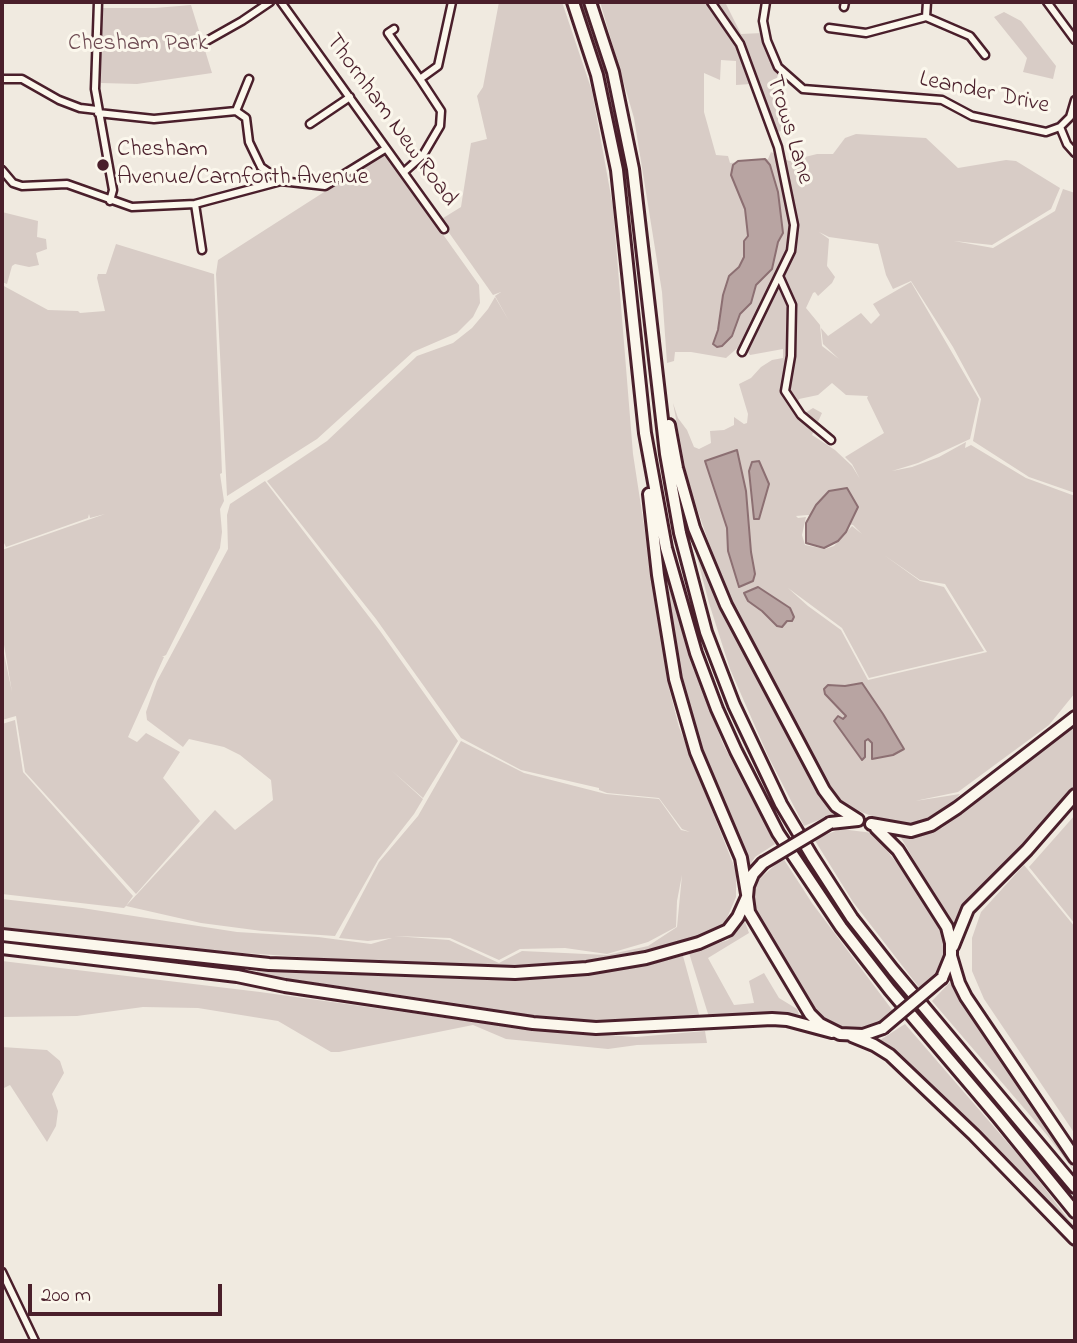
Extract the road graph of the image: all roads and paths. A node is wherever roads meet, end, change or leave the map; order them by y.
1 (98, 2) edge
2 (270, 2) edge
3 (281, 2) edge
4 (452, 2) edge
5 (573, 2) edge
6 (590, 2) edge
7 (711, 2) edge
8 (766, 2) edge
9 (927, 2) edge
10 (1047, 2) edge
11 (926, 17) junction
12 (829, 28) dead end
13 (394, 29) dead end
14 (1075, 40) edge
15 (203, 43) dead end
16 (985, 55) dead end
17 (2, 79) edge
18 (249, 79) dead end
19 (420, 79) junction
20 (350, 97) junction
21 (1075, 100) edge
22 (236, 111) junction
23 (97, 112) junction
24 (310, 124) dead end
25 (1059, 127) junction
26 (385, 149) junction
27 (1075, 153) edge
28 (2, 170) edge
29 (404, 172) junction
30 (281, 181) junction
31 (110, 201) junction
32 (195, 204) junction
33 (444, 229) dead end
34 (202, 250) dead end
35 (779, 276) junction
36 (648, 301) junction
37 (742, 352) dead end
38 (639, 379) junction
39 (831, 440) dead end
40 (1075, 717) edge
41 (1075, 795) edge
42 (858, 820) junction
43 (871, 824) junction
44 (747, 895) junction
45 (2, 935) edge
46 (2, 948) edge
47 (951, 954) junction
48 (2, 955) edge
49 (266, 982) junction
50 (832, 1032) junction
51 (852, 1036) junction
52 (1075, 1158) edge
53 (1075, 1187) edge
54 (1075, 1212) edge
55 (1075, 1240) edge
56 (2, 1272) edge
57 (35, 1341) edge

1 - 23 street
2 - 15 street
3 - 20 street, Thornham New Road
4 - 19 street
5 - 38 highway
6 - 36 highway
7 - 35 street, Trows Lane
8 - 25 street, Leander Drive
9 - 11 street
10 - 14 street
11 - 12 street
11 - 16 street
13 - 19 street
17 - 23 street
18 - 22 street
19 - 29 street
20 - 24 street
20 - 26 street, Thornham New Road
21 - 25 street, Leander Drive
22 - 23 street
22 - 30 street
23 - 31 street
25 - 27 street
26 - 29 street, Thornham New Road
26 - 30 street
28 - 31 street
29 - 33 street, Thornham New Road
30 - 32 street
31 - 32 street
32 - 34 street
35 - 37 street, Trows Lane
35 - 39 street
36 - 42 highway
36 - 53 highway
38 - 44 highway
38 - 54 highway
40 - 43 highway
41 - 47 highway
42 - 43 highway
42 - 44 highway, bridge
43 - 47 highway
44 - 45 highway
44 - 50 highway
46 - 49 highway
47 - 51 highway, bridge
47 - 52 highway
48 - 49 highway
49 - 50 highway
50 - 51 highway
51 - 55 highway
56 - 57 street

